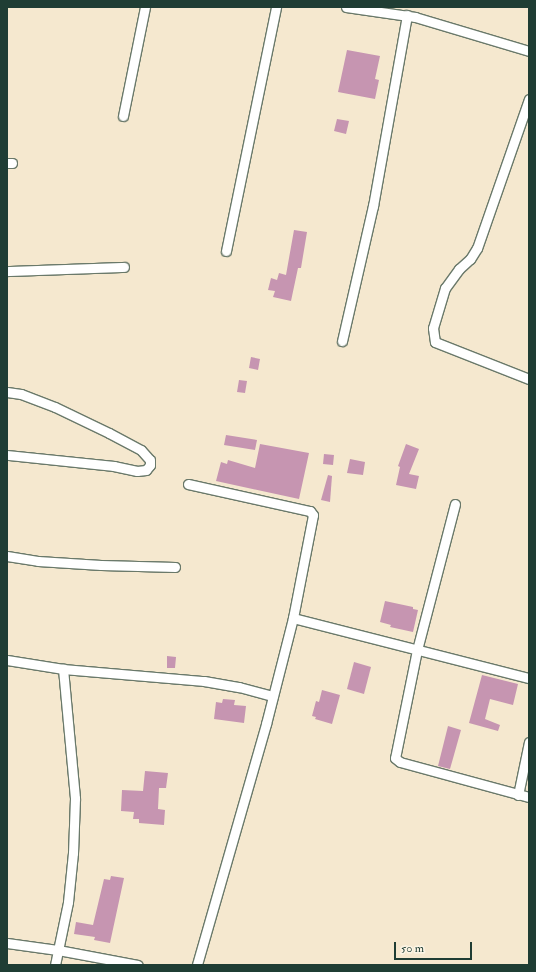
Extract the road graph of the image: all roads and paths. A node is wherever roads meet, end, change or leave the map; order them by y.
1 (145, 7) edge
2 (276, 7) edge
3 (346, 7) edge
4 (417, 7) edge
5 (411, 16) junction
6 (529, 51) edge
7 (529, 99) edge
8 (123, 116) dead end
9 (226, 251) dead end
10 (124, 267) dead end
11 (7, 271) edge
12 (342, 341) dead end
13 (529, 379) edge
14 (7, 392) edge
15 (7, 455) edge
16 (188, 484) dead end
17 (455, 504) dead end
18 (7, 556) edge
19 (175, 567) dead end
20 (293, 618) junction
21 (417, 650) junction
22 (7, 660) edge
23 (63, 669) junction
24 (529, 678) edge
25 (273, 696) junction
26 (529, 742) edge
27 (518, 795) junction
28 (529, 797) edge
29 (7, 943) edge
30 (58, 950) junction
31 (55, 965) edge
32 (138, 965) edge
33 (197, 965) edge

1 - 8 street
2 - 9 street
3 - 5 street
4 - 5 street
5 - 6 street
5 - 12 street
7 - 13 street
10 - 11 street
14 - 15 street
16 - 20 street
17 - 21 street
18 - 19 street
20 - 21 street
20 - 25 street
21 - 24 street
21 - 27 street
22 - 23 street
23 - 25 street
23 - 30 street
25 - 33 street
26 - 27 street
27 - 28 street
29 - 30 street
30 - 31 street
30 - 32 street

